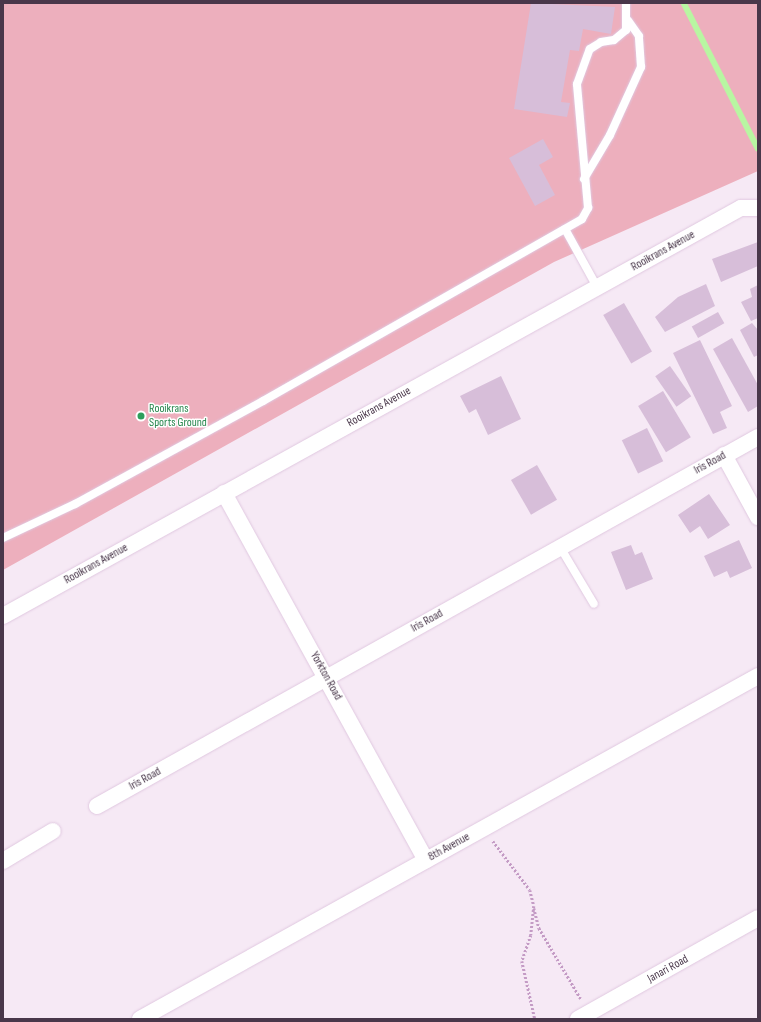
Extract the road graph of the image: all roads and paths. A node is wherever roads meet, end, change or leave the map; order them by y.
1 (626, 3) edge
2 (628, 20) junction
3 (584, 179) junction
4 (758, 208) edge
5 (565, 229) junction
6 (597, 287) junction
7 (758, 437) edge
8 (724, 455) junction
9 (224, 493) junction
10 (758, 517) edge
11 (3, 538) edge
12 (560, 547) junction
13 (594, 604) dead end
14 (3, 616) edge
15 (758, 676) edge
16 (326, 677) junction
17 (97, 806) dead end
18 (483, 828) junction
19 (54, 832) dead end
20 (426, 860) junction
21 (3, 861) edge
22 (534, 906) junction
23 (758, 918) edge
24 (584, 1016) edge
25 (140, 1019) edge
26 (535, 1019) edge

1 - 2 lane
2 - 3 lane
2 - 3 lane
3 - 5 lane
4 - 6 street, Rooikrans Avenue
5 - 6 lane
5 - 11 lane
6 - 9 street, Rooikrans Avenue
7 - 8 street, Iris Road
8 - 10 street
8 - 12 street, Iris Road
9 - 14 street, Rooikrans Avenue
9 - 16 street, Yorkton Road
12 - 13 lane
12 - 16 street, Iris Road
15 - 18 street, 8th Avenue
16 - 17 street, Iris Road
16 - 20 street, Yorkton Road
18 - 20 street, 8th Avenue
18 - 22 path
19 - 21 street
20 - 25 street, 8th Avenue
22 - 24 path
22 - 26 path
23 - 24 street, Janari Road

